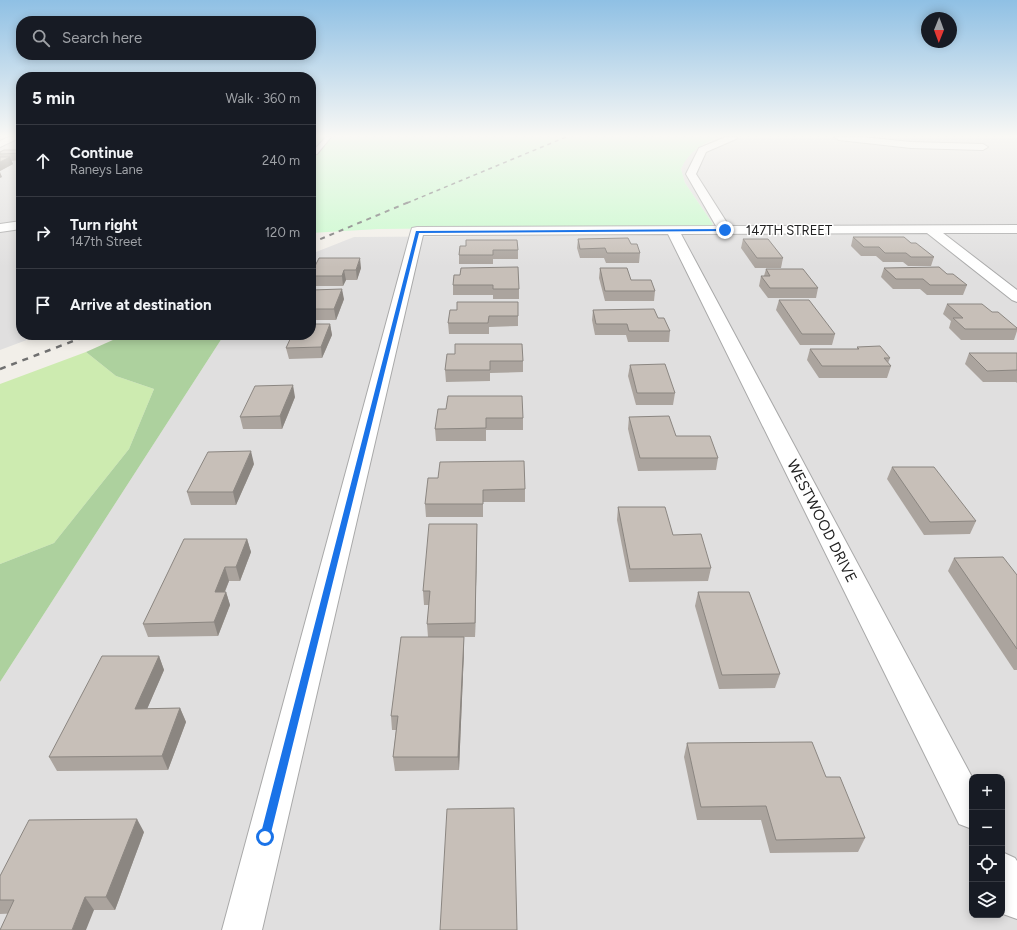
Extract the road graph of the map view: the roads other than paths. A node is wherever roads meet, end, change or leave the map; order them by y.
1 (695, 180) edge
2 (16, 226) edge
3 (0, 228) edge
4 (930, 229) junction
5 (1017, 229) edge
6 (672, 230) junction
7 (725, 230) junction
8 (1017, 297) edge
9 (971, 810) edge
10 (1005, 876) edge
11 (1017, 900) edge
12 (242, 930) edge

1 - 7 street
2 - 3 street
4 - 5 street, 147TH STREET
4 - 7 street, 147TH STREET
4 - 8 street
6 - 7 street, 147TH STREET
6 - 9 street, WESTWOOD DRIVE
6 - 12 street, 147TH STREET
10 - 11 street

